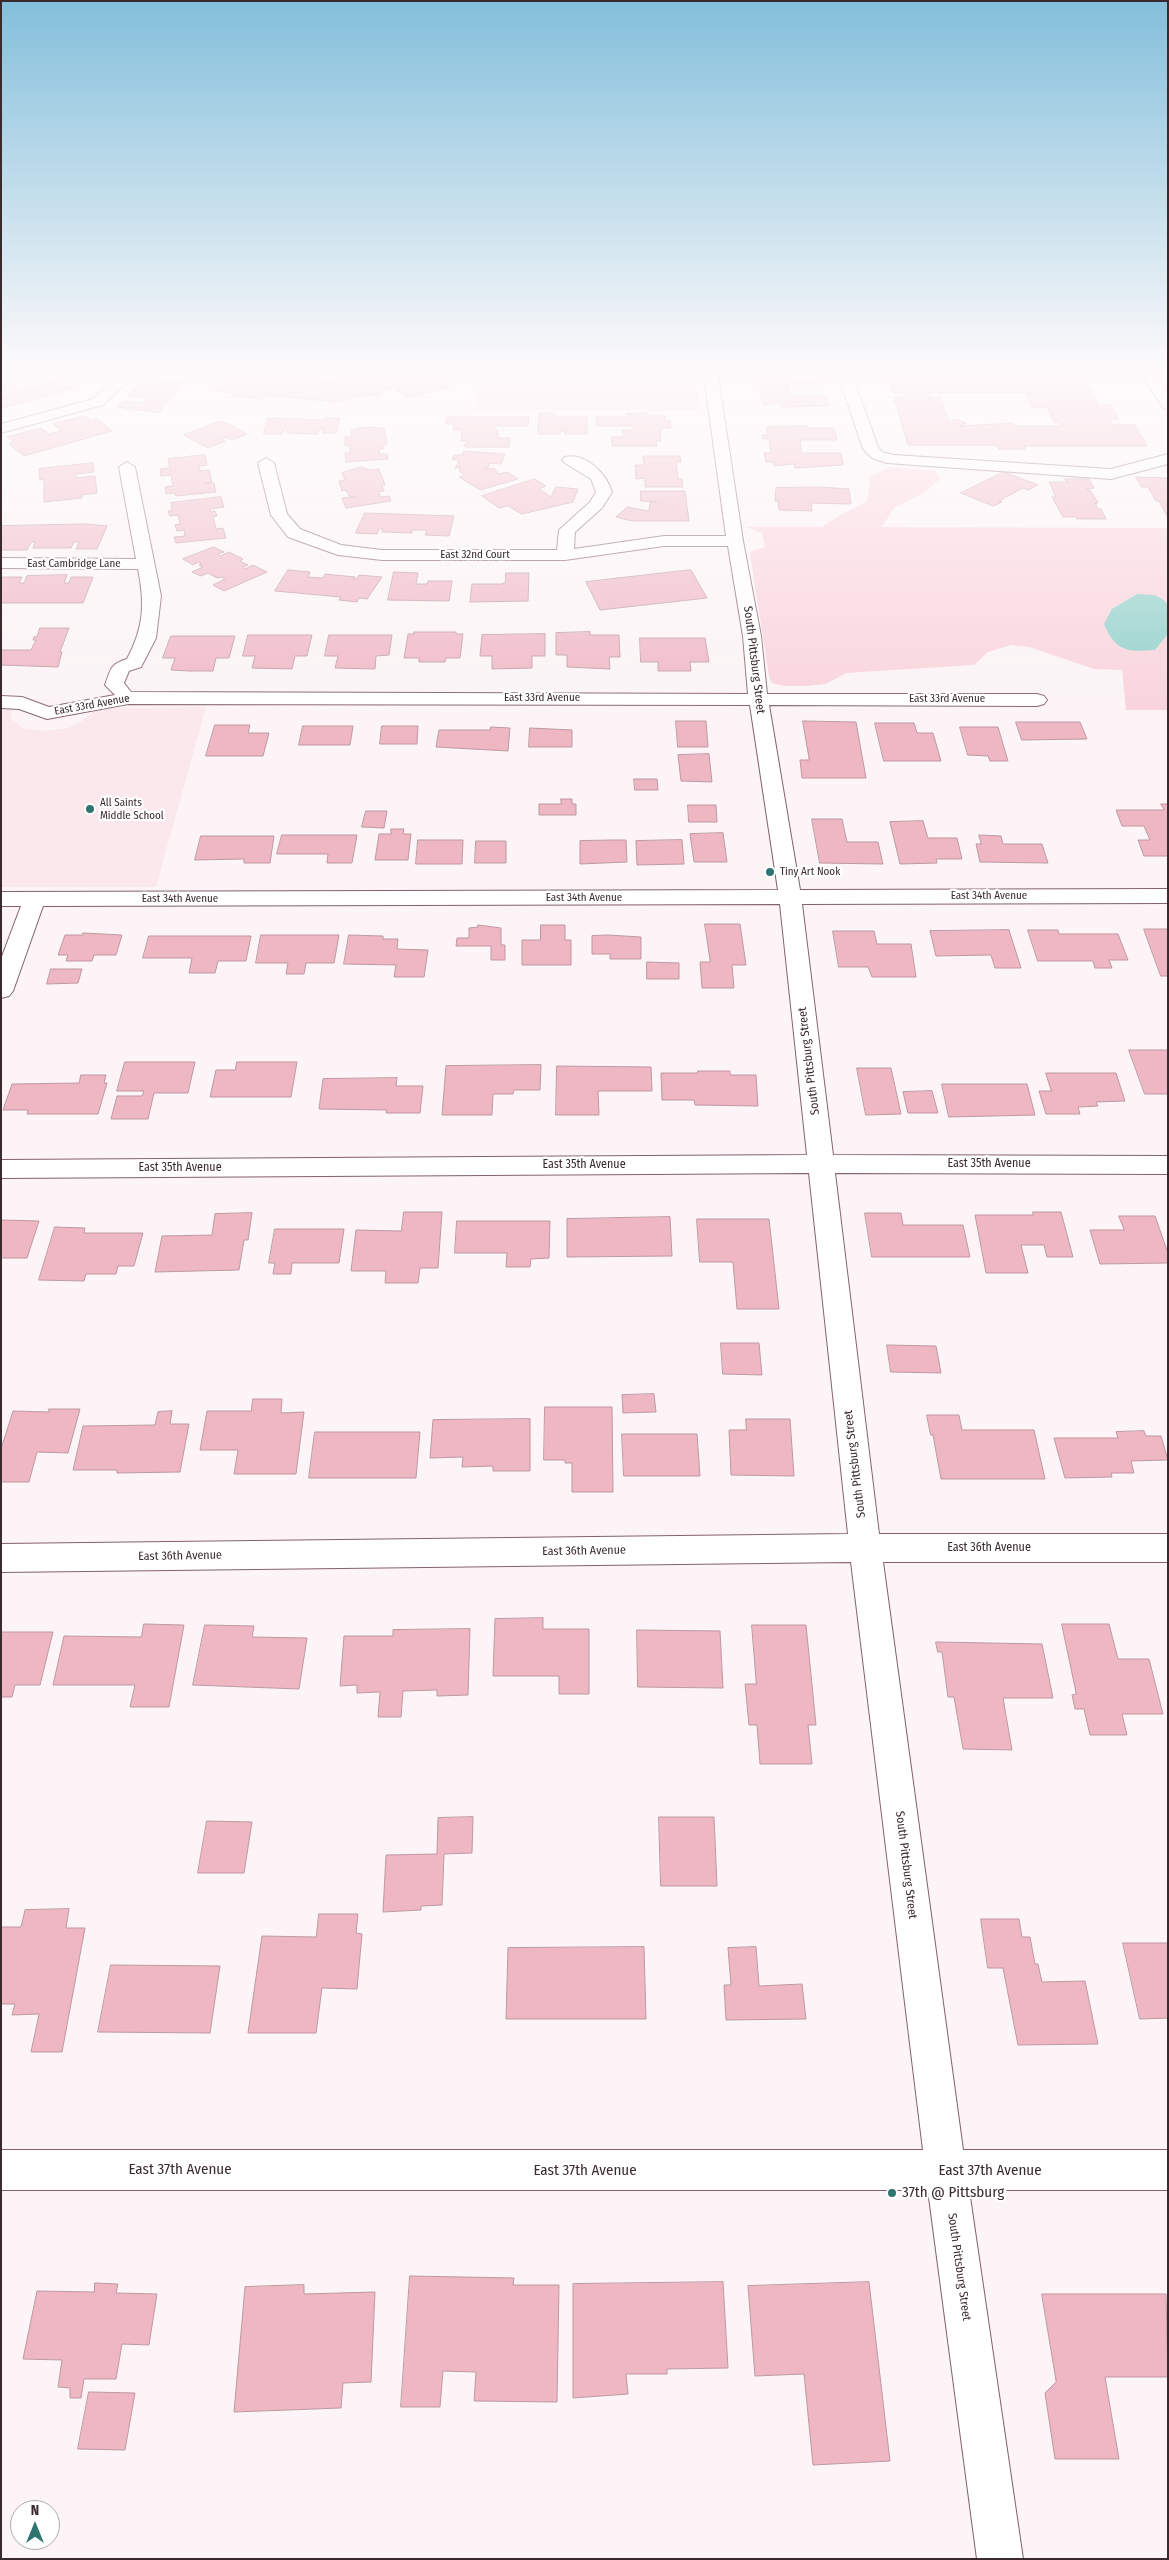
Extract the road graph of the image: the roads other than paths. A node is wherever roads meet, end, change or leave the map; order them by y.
1 (131, 488) edge
2 (272, 488) edge
3 (603, 488) edge
4 (727, 488) edge
5 (735, 541) junction
6 (565, 555) junction
7 (1, 563) edge
8 (147, 564) junction
9 (121, 695) junction
10 (758, 698) junction
11 (1037, 700) dead end
12 (1, 702) edge
13 (1168, 896) edge
14 (790, 897) junction
15 (34, 899) junction
16 (1, 900) edge
17 (1, 991) edge
18 (820, 1164) junction
19 (1168, 1165) edge
20 (1, 1169) edge
21 (865, 1548) junction
22 (1168, 1548) edge
23 (1, 1558) edge
24 (1, 2170) edge
25 (1168, 2170) edge
26 (946, 2172) junction
27 (1000, 2559) edge

1 - 8 street
2 - 6 street, East 32nd Court
3 - 6 street
4 - 5 street, South Pittsburg Street
5 - 6 street, East 32nd Court
5 - 10 street, South Pittsburg Street
7 - 8 street, East Cambridge Lane
8 - 9 street
9 - 10 street, East 33rd Avenue
9 - 12 street, East 33rd Avenue
10 - 11 street, East 33rd Avenue
10 - 14 street, South Pittsburg Street
13 - 14 street, East 34th Avenue
14 - 15 street, East 34th Avenue
14 - 18 street, South Pittsburg Street
15 - 16 street, East 34th Avenue
15 - 17 street
18 - 19 street, East 35th Avenue
18 - 20 street, East 35th Avenue
18 - 21 street, South Pittsburg Street
21 - 22 street, East 36th Avenue
21 - 23 street, East 36th Avenue
21 - 26 street, South Pittsburg Street
24 - 26 street, East 37th Avenue
25 - 26 street, East 37th Avenue
26 - 27 street, South Pittsburg Street

